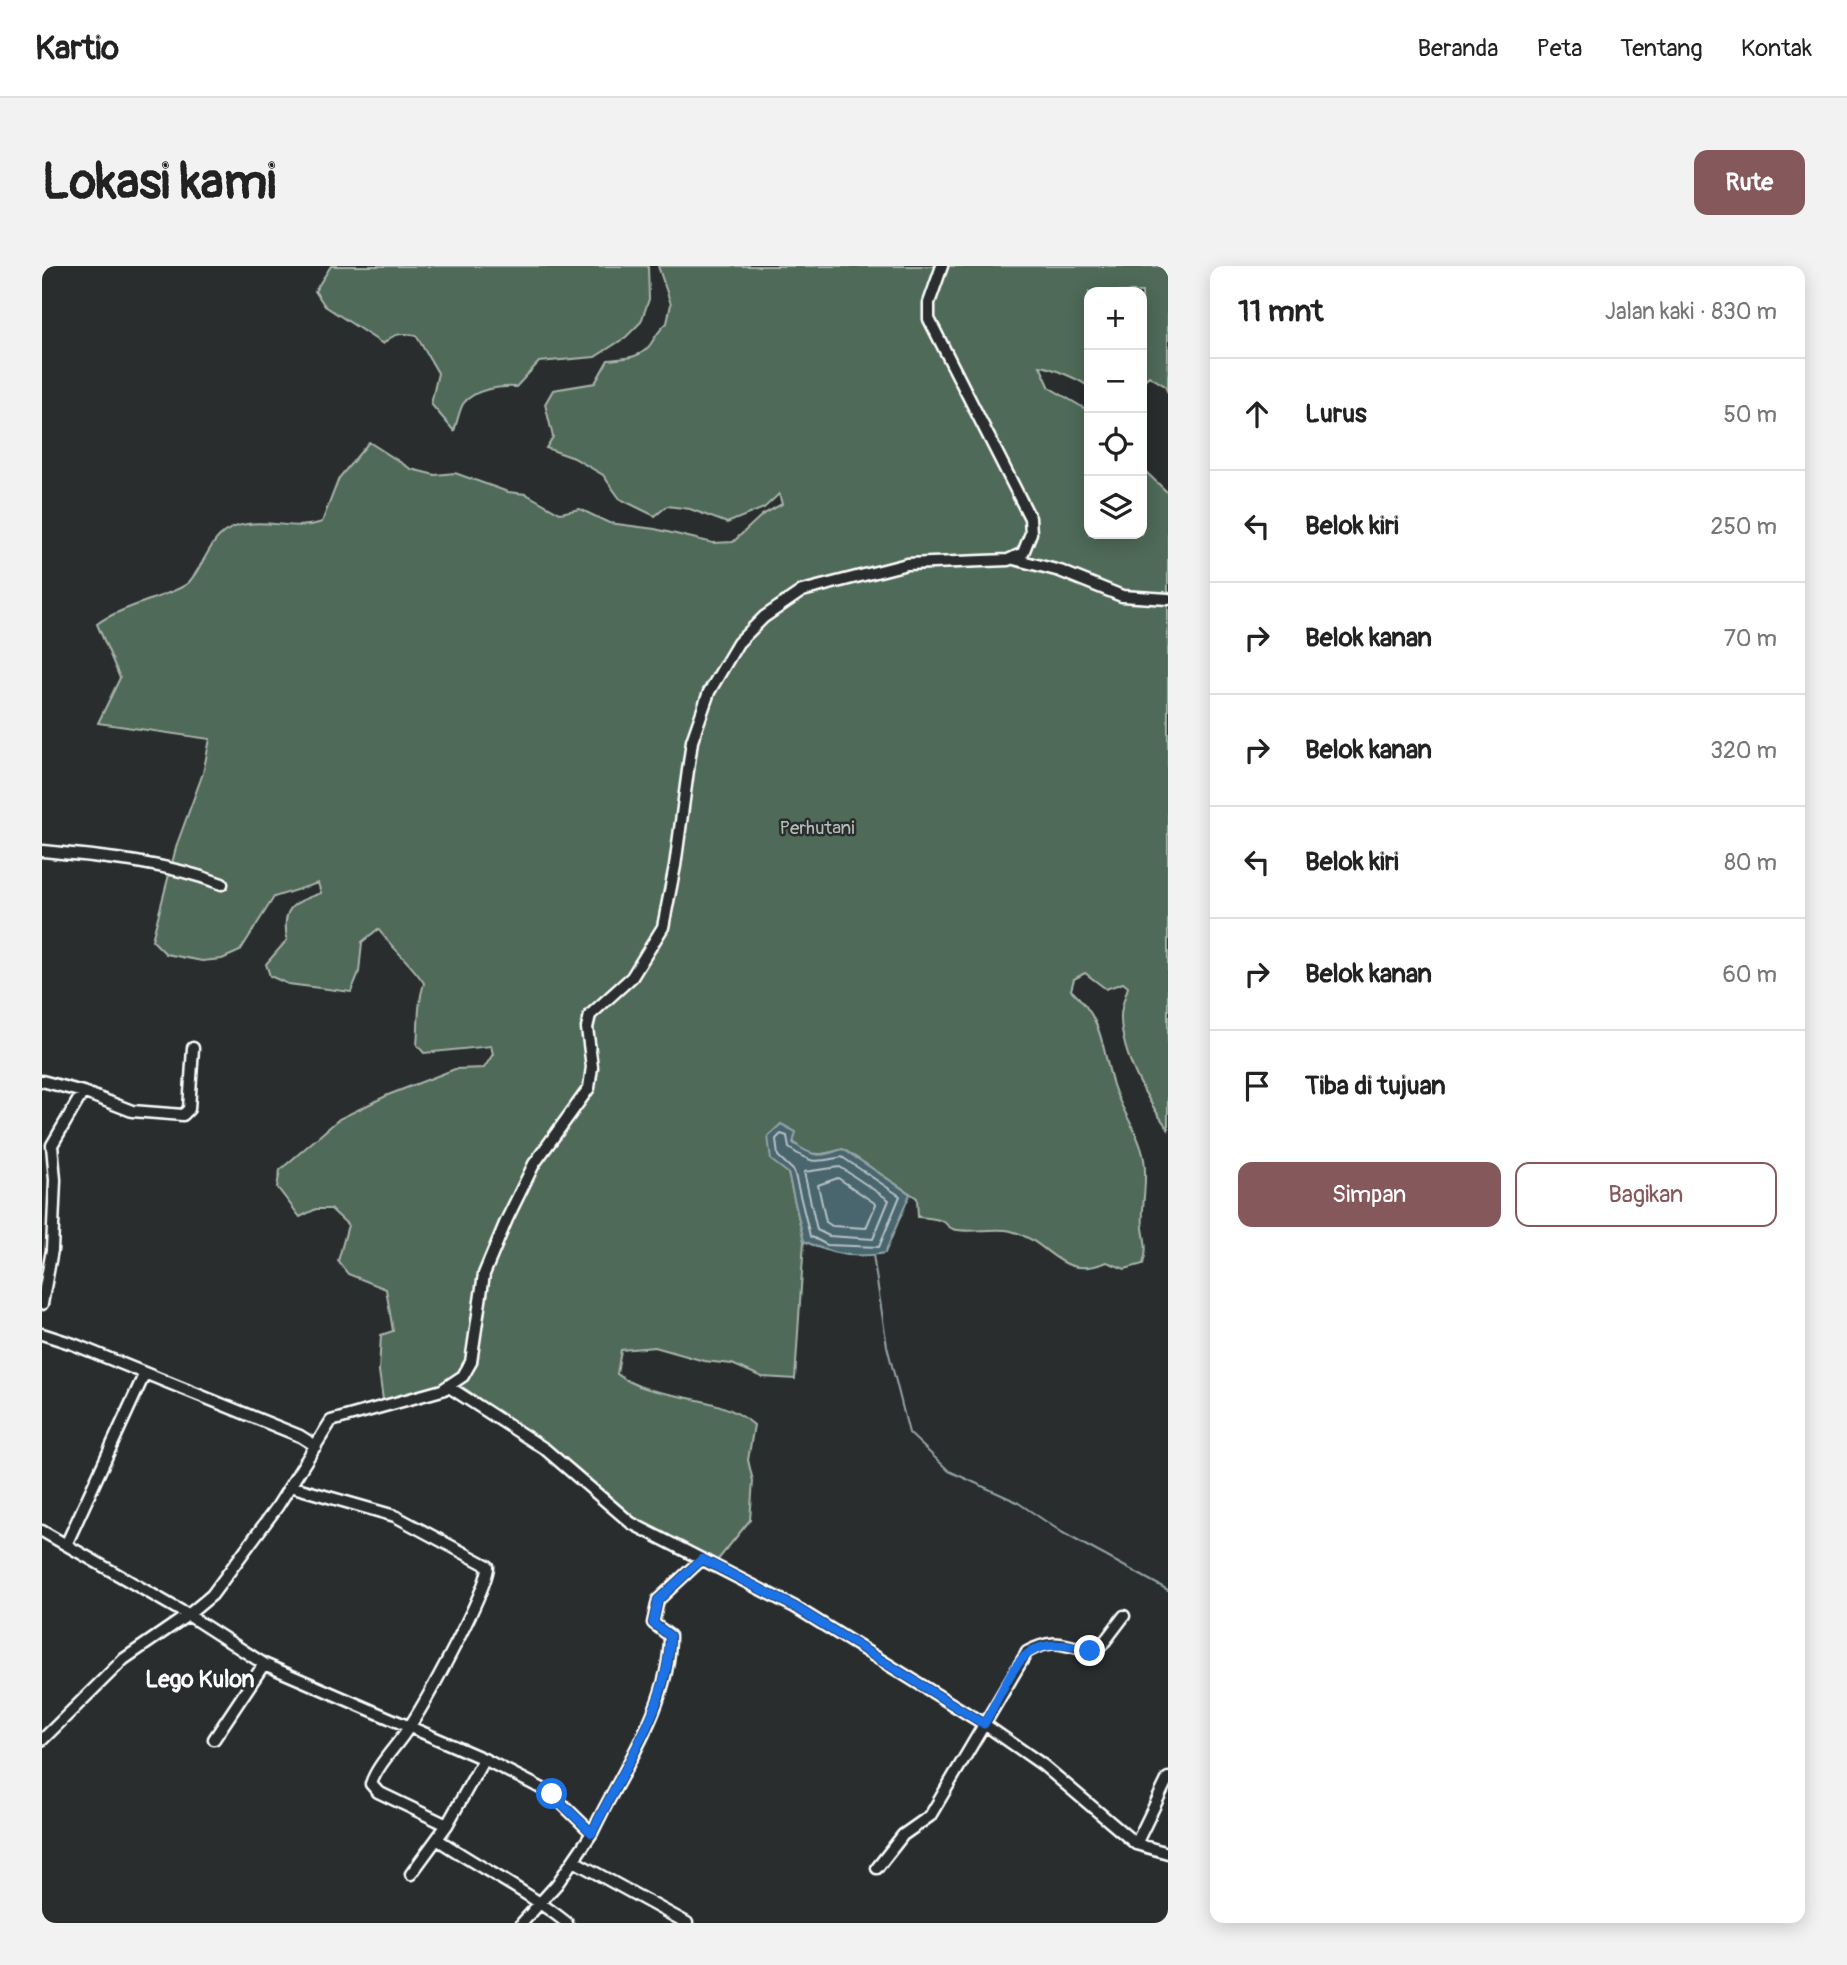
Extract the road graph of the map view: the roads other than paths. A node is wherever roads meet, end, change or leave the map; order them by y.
1 (942, 266) edge
2 (1014, 559) junction
3 (1168, 599) edge
4 (42, 851) edge
5 (222, 884) dead end
6 (193, 1048) dead end
7 (42, 1081) edge
8 (83, 1092) junction
9 (42, 1304) edge
10 (42, 1334) edge
11 (144, 1375) junction
12 (449, 1387) junction
13 (316, 1446) junction
14 (290, 1486) junction
15 (42, 1531) edge
16 (66, 1545) junction
17 (702, 1559) junction
18 (188, 1615) junction
19 (1124, 1616) dead end
20 (264, 1664) junction
21 (984, 1724) junction
22 (409, 1728) junction
23 (214, 1739) dead end
24 (42, 1740) edge
25 (484, 1759) junction
26 (1168, 1778) edge
27 (447, 1825) junction
28 (592, 1833) junction
29 (437, 1839) junction
30 (1136, 1844) junction
31 (1168, 1853) edge
32 (574, 1861) junction
33 (877, 1868) dead end
34 (411, 1874) dead end
35 (541, 1902) junction
36 (522, 1923) edge
37 (567, 1923) edge
38 (687, 1923) edge

1 - 2 street
2 - 3 street
2 - 12 street
4 - 5 street
6 - 8 street
7 - 8 street
8 - 9 street
10 - 11 street
11 - 13 street
11 - 16 street
12 - 13 street
12 - 17 street
13 - 14 street
14 - 18 street
14 - 22 street
15 - 16 street
16 - 18 street
17 - 21 street
17 - 28 street
18 - 20 street
18 - 24 street
19 - 21 street
20 - 22 street
20 - 23 street
21 - 30 street
21 - 33 street
22 - 25 street
22 - 27 street
25 - 27 street
25 - 28 street
26 - 30 street
27 - 29 street
28 - 32 street
29 - 34 street
29 - 35 street
30 - 31 street
32 - 35 street
32 - 38 street
35 - 36 street
35 - 37 street

